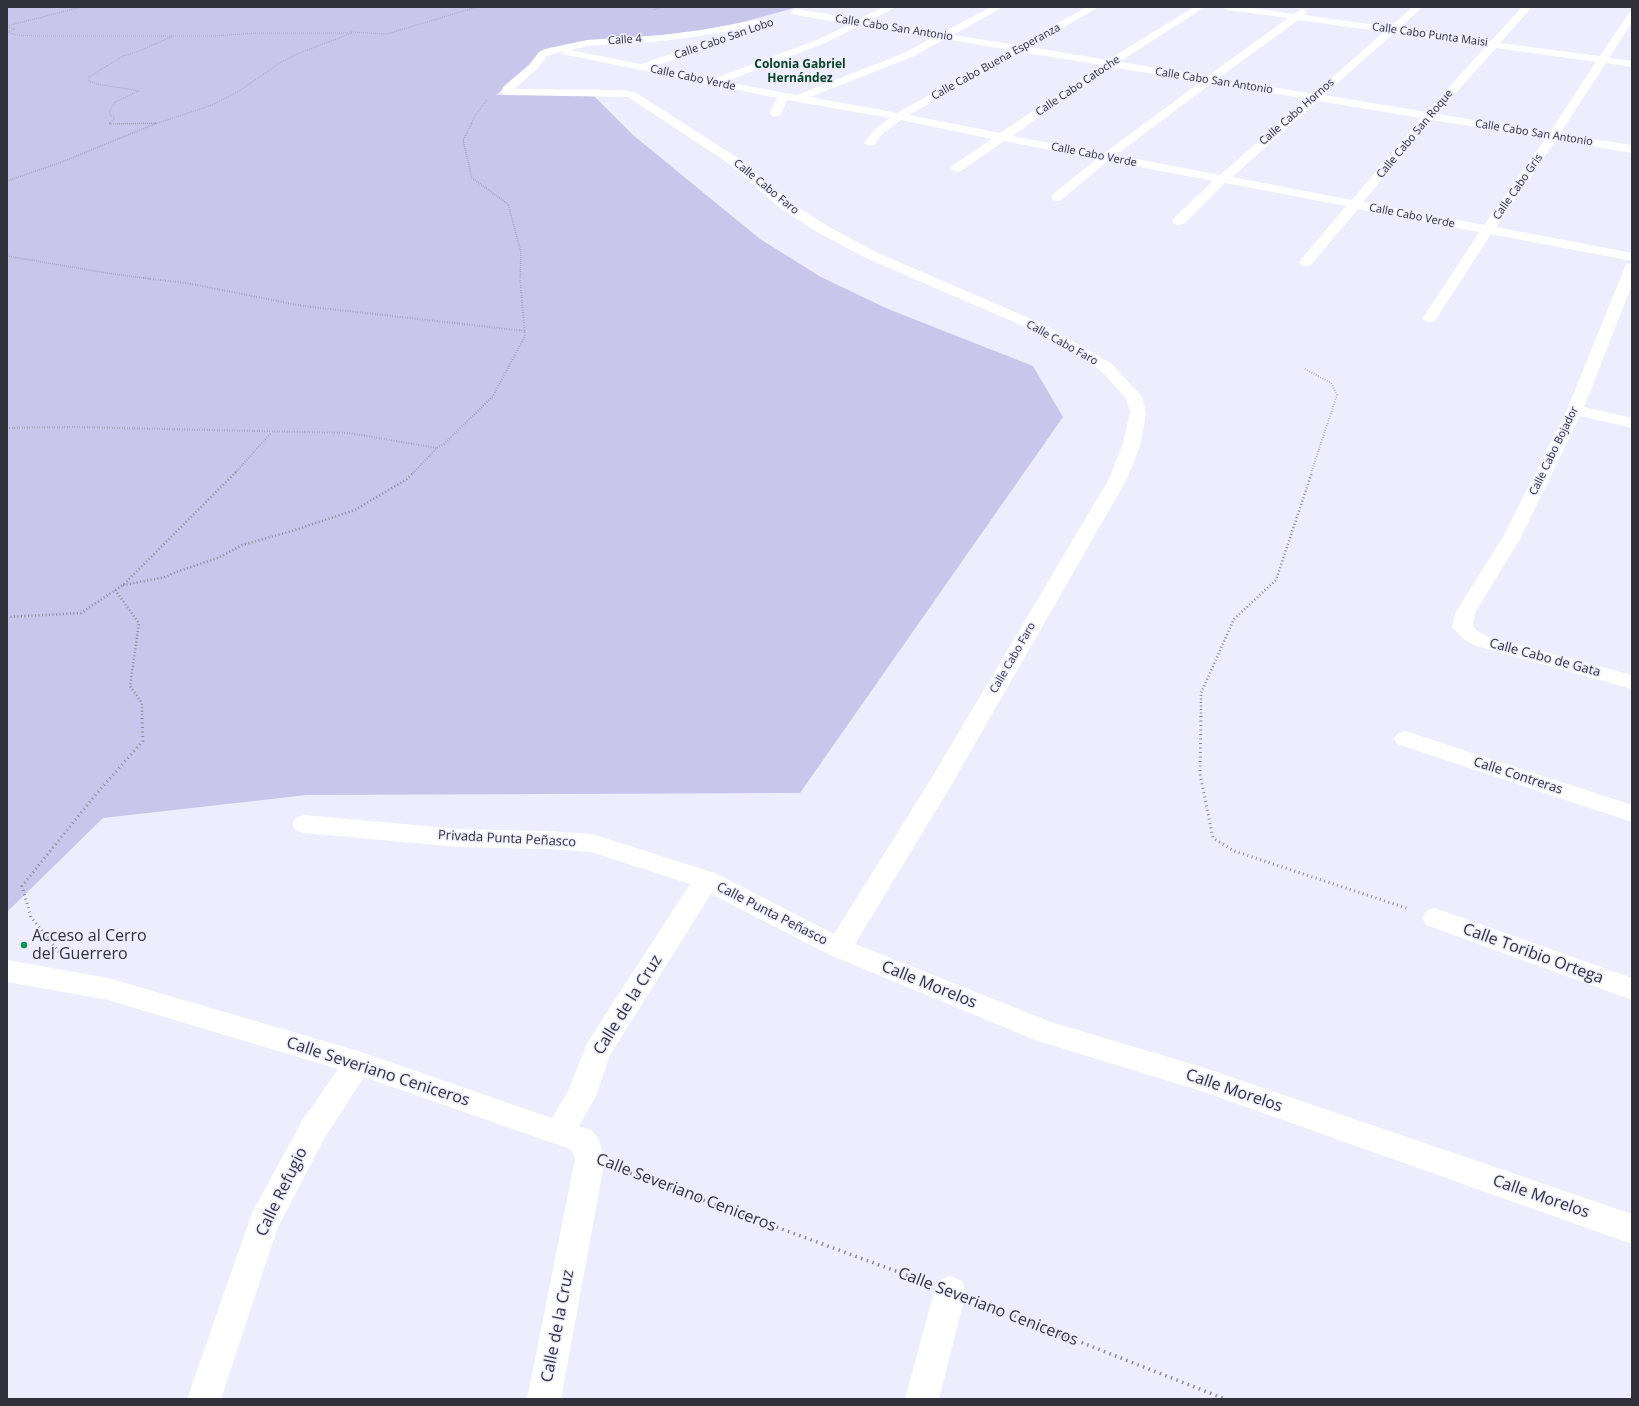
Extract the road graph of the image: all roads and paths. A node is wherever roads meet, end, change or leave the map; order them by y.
1 (82, 7) edge
2 (477, 7) edge
3 (663, 7) edge
4 (807, 7) edge
5 (891, 7) edge
6 (998, 7) edge
7 (1094, 7) edge
8 (1200, 7) edge
9 (1227, 7) edge
10 (1309, 7) edge
11 (1418, 7) edge
12 (1527, 7) edge
13 (653, 10) dead end
14 (1632, 15) edge
15 (1295, 17) junction
16 (770, 22) joint
17 (862, 22) junction
18 (7, 26) edge
19 (1391, 30) junction
20 (350, 32) junction
21 (174, 36) junction
22 (944, 36) junction
23 (1493, 44) junction
24 (1022, 48) junction
25 (556, 49) junction
26 (1602, 60) junction
27 (1109, 64) junction
28 (1632, 64) edge
29 (640, 68) junction
30 (1210, 80) junction
31 (715, 82) junction
32 (506, 91) junction
33 (783, 96) junction
34 (797, 98) junction
35 (1313, 98) junction
36 (775, 114) dead end
37 (1429, 116) junction
38 (898, 117) junction
39 (159, 122) junction
40 (1553, 136) junction
41 (1001, 137) junction
42 (870, 143) dead end
43 (1632, 149) edge
44 (1106, 157) junction
45 (957, 168) dead end
46 (1221, 180) junction
47 (7, 181) edge
48 (1057, 197) dead end
49 (1355, 205) junction
50 (1179, 221) dead end
51 (1487, 230) junction
52 (7, 256) edge
53 (1632, 257) edge
54 (1306, 262) dead end
55 (1632, 267) edge
56 (1430, 318) dead end
57 (525, 331) junction
58 (1305, 369) dead end
59 (1575, 410) junction
60 (1632, 423) edge
61 (7, 428) edge
62 (272, 432) junction
63 (437, 448) junction
64 (123, 585) junction
65 (115, 590) junction
66 (7, 617) edge
67 (1462, 627) joint
68 (1632, 682) edge
69 (1405, 738) dead end
70 (1632, 814) edge
71 (304, 824) dead end
72 (706, 880) junction
73 (1435, 918) joint
74 (839, 948) junction
75 (7, 970) edge
76 (97, 987) junction
77 (1632, 989) edge
78 (358, 1063) junction
79 (559, 1133) junction
80 (590, 1159) junction
81 (1632, 1229) edge
82 (950, 1292) junction
83 (204, 1399) edge
84 (544, 1399) edge
85 (922, 1399) edge
86 (1225, 1399) edge

1 - 18 path
2 - 20 path
3 - 13 path
4 - 17 street, Calle Cabo San Antonio
5 - 17 street
6 - 22 street
7 - 24 street, Calle Cabo Buena Esperanza
8 - 27 street, Calle Cabo Catoche
9 - 15 street, Calle Cabo Punta Maisi
10 - 15 street
11 - 19 street, Calle Cabo Hornos
12 - 23 street, Calle Cabo San Roque
14 - 26 street, Calle Cabo Gris
15 - 19 street, Calle Cabo Punta Maisi
15 - 30 street
16 - 25 street, Calle 4
16 - 29 street, Calle Cabo San Lobo
17 - 22 street, Calle Cabo San Antonio
17 - 31 street
18 - 21 path
19 - 23 street, Calle Cabo Punta Maisi
19 - 35 street, Calle Cabo Hornos
20 - 21 path
20 - 39 path
21 - 39 path
22 - 24 street, Calle Cabo San Antonio
22 - 34 street
23 - 26 street, Calle Cabo Punta Maisi
23 - 37 street, Calle Cabo San Roque
24 - 27 street, Calle Cabo San Antonio
24 - 38 street, Calle Cabo Buena Esperanza
25 - 29 street, Calle Cabo Verde
25 - 32 street, Calle 4
26 - 28 street, Calle Cabo Punta Maisi
26 - 40 street, Calle Cabo Gris
27 - 30 street, Calle Cabo San Antonio
27 - 41 street, Calle Cabo Catoche
29 - 31 street, Calle Cabo Verde
30 - 35 street, Calle Cabo San Antonio
30 - 44 street
31 - 33 street, Calle Cabo Verde
32 - 57 path
32 - 74 street, Calle Cabo Faro
33 - 34 street, Calle Cabo Verde
33 - 36 street
34 - 38 street, Calle Cabo Verde
35 - 37 street, Calle Cabo San Antonio
35 - 46 street, Calle Cabo Hornos
37 - 40 street, Calle Cabo San Antonio
37 - 49 street, Calle Cabo San Roque
38 - 41 street, Calle Cabo Verde
38 - 42 street, Calle Cabo Buena Esperanza
39 - 47 path
40 - 43 street, Calle Cabo San Antonio
40 - 51 street, Calle Cabo Gris
41 - 44 street, Calle Cabo Verde
41 - 45 street, Calle Cabo Catoche
44 - 46 street, Calle Cabo Verde
44 - 48 street
46 - 49 street, Calle Cabo Verde
46 - 50 street, Calle Cabo Hornos
49 - 51 street, Calle Cabo Verde
49 - 54 street, Calle Cabo San Roque
51 - 53 street, Calle Cabo Verde
51 - 56 street, Calle Cabo Gris
52 - 57 path
55 - 59 street, Calle Cabo Bojador
57 - 63 path
58 - 73 path
59 - 60 street
59 - 67 street, Calle Cabo Bojador
61 - 62 path
62 - 63 path
62 - 64 path
63 - 64 path
64 - 65 path
65 - 66 path
65 - 76 path
67 - 68 street, Calle Cabo de Gata
69 - 70 street, Calle Contreras
71 - 72 street, Privada Punta Peñasco
72 - 74 street, Calle Punta Peñasco
72 - 79 street, Calle de la Cruz
73 - 77 street, Calle Toribio Ortega
74 - 81 street, Calle Morelos
75 - 76 street, Calle Severiano Ceniceros
76 - 78 street, Calle Severiano Ceniceros
78 - 79 street, Calle Severiano Ceniceros
78 - 83 street, Calle Refugio
79 - 80 street, Calle Severiano Ceniceros
80 - 82 path, Calle Severiano Ceniceros
80 - 84 street, Calle de la Cruz
82 - 85 street
82 - 86 path, Calle Severiano Ceniceros

